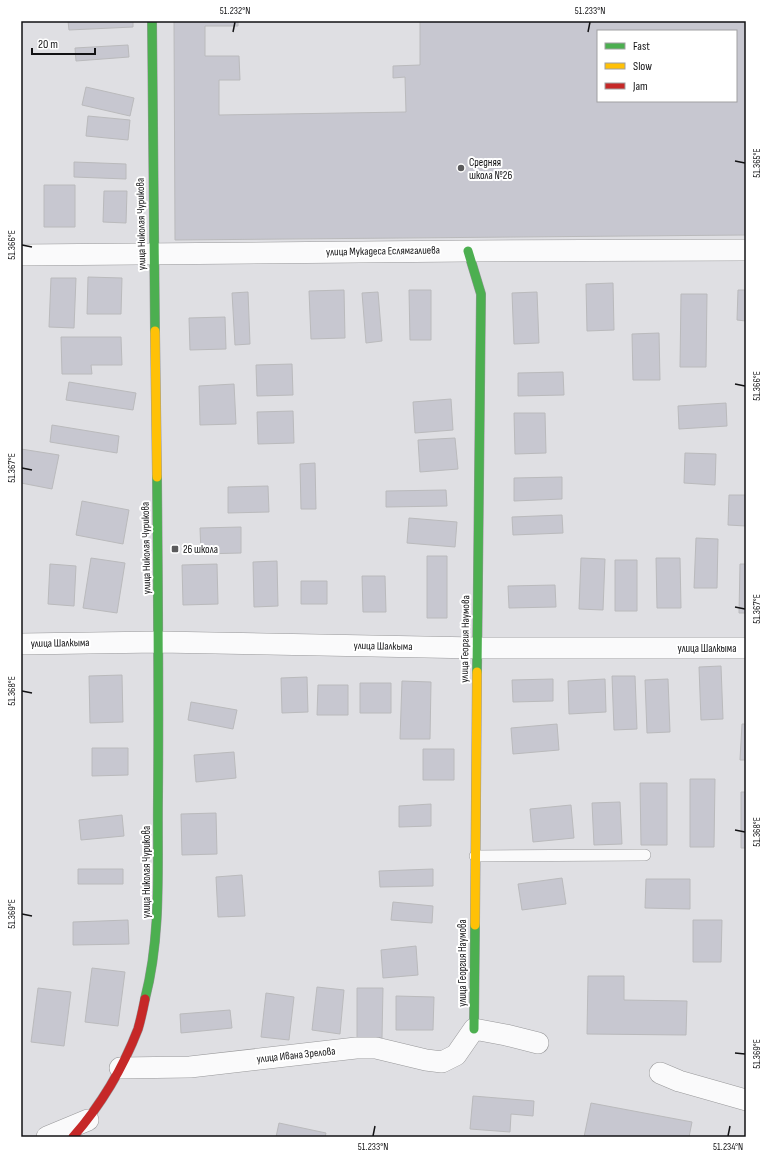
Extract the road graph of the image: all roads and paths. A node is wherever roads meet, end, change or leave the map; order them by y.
1 (152, 21) edge
2 (468, 250) junction
3 (746, 250) edge
4 (21, 254) edge
5 (154, 254) junction
6 (159, 642) junction
7 (21, 644) edge
8 (477, 648) junction
9 (746, 648) edge
10 (645, 855) dead end
11 (475, 856) junction
12 (474, 1029) junction
13 (538, 1044) dead end
14 (120, 1068) junction
15 (660, 1073) dead end
16 (746, 1100) edge
17 (88, 1120) junction
18 (47, 1137) edge
19 (73, 1137) edge

1 - 5 street, улица Николая Чурикова
2 - 3 street, улица Мукадеса Еслямгалиева
2 - 5 street, улица Мукадеса Еслямгалиева
2 - 8 street, улица Георгия Наумова
4 - 5 street, улица Мукадеса Еслямгалиева
5 - 6 street, улица Николая Чурикова
6 - 7 street, улица Шалкыма
6 - 8 street, улица Шалкыма
6 - 14 street, улица Николая Чурикова
8 - 9 street, улица Шалкыма
8 - 11 street, улица Георгия Наумова
10 - 11 lane
11 - 12 street, улица Георгия Наумова
12 - 13 street
12 - 14 street, улица Ивана Зрелова
14 - 17 street
15 - 16 street
17 - 18 street
17 - 19 street

